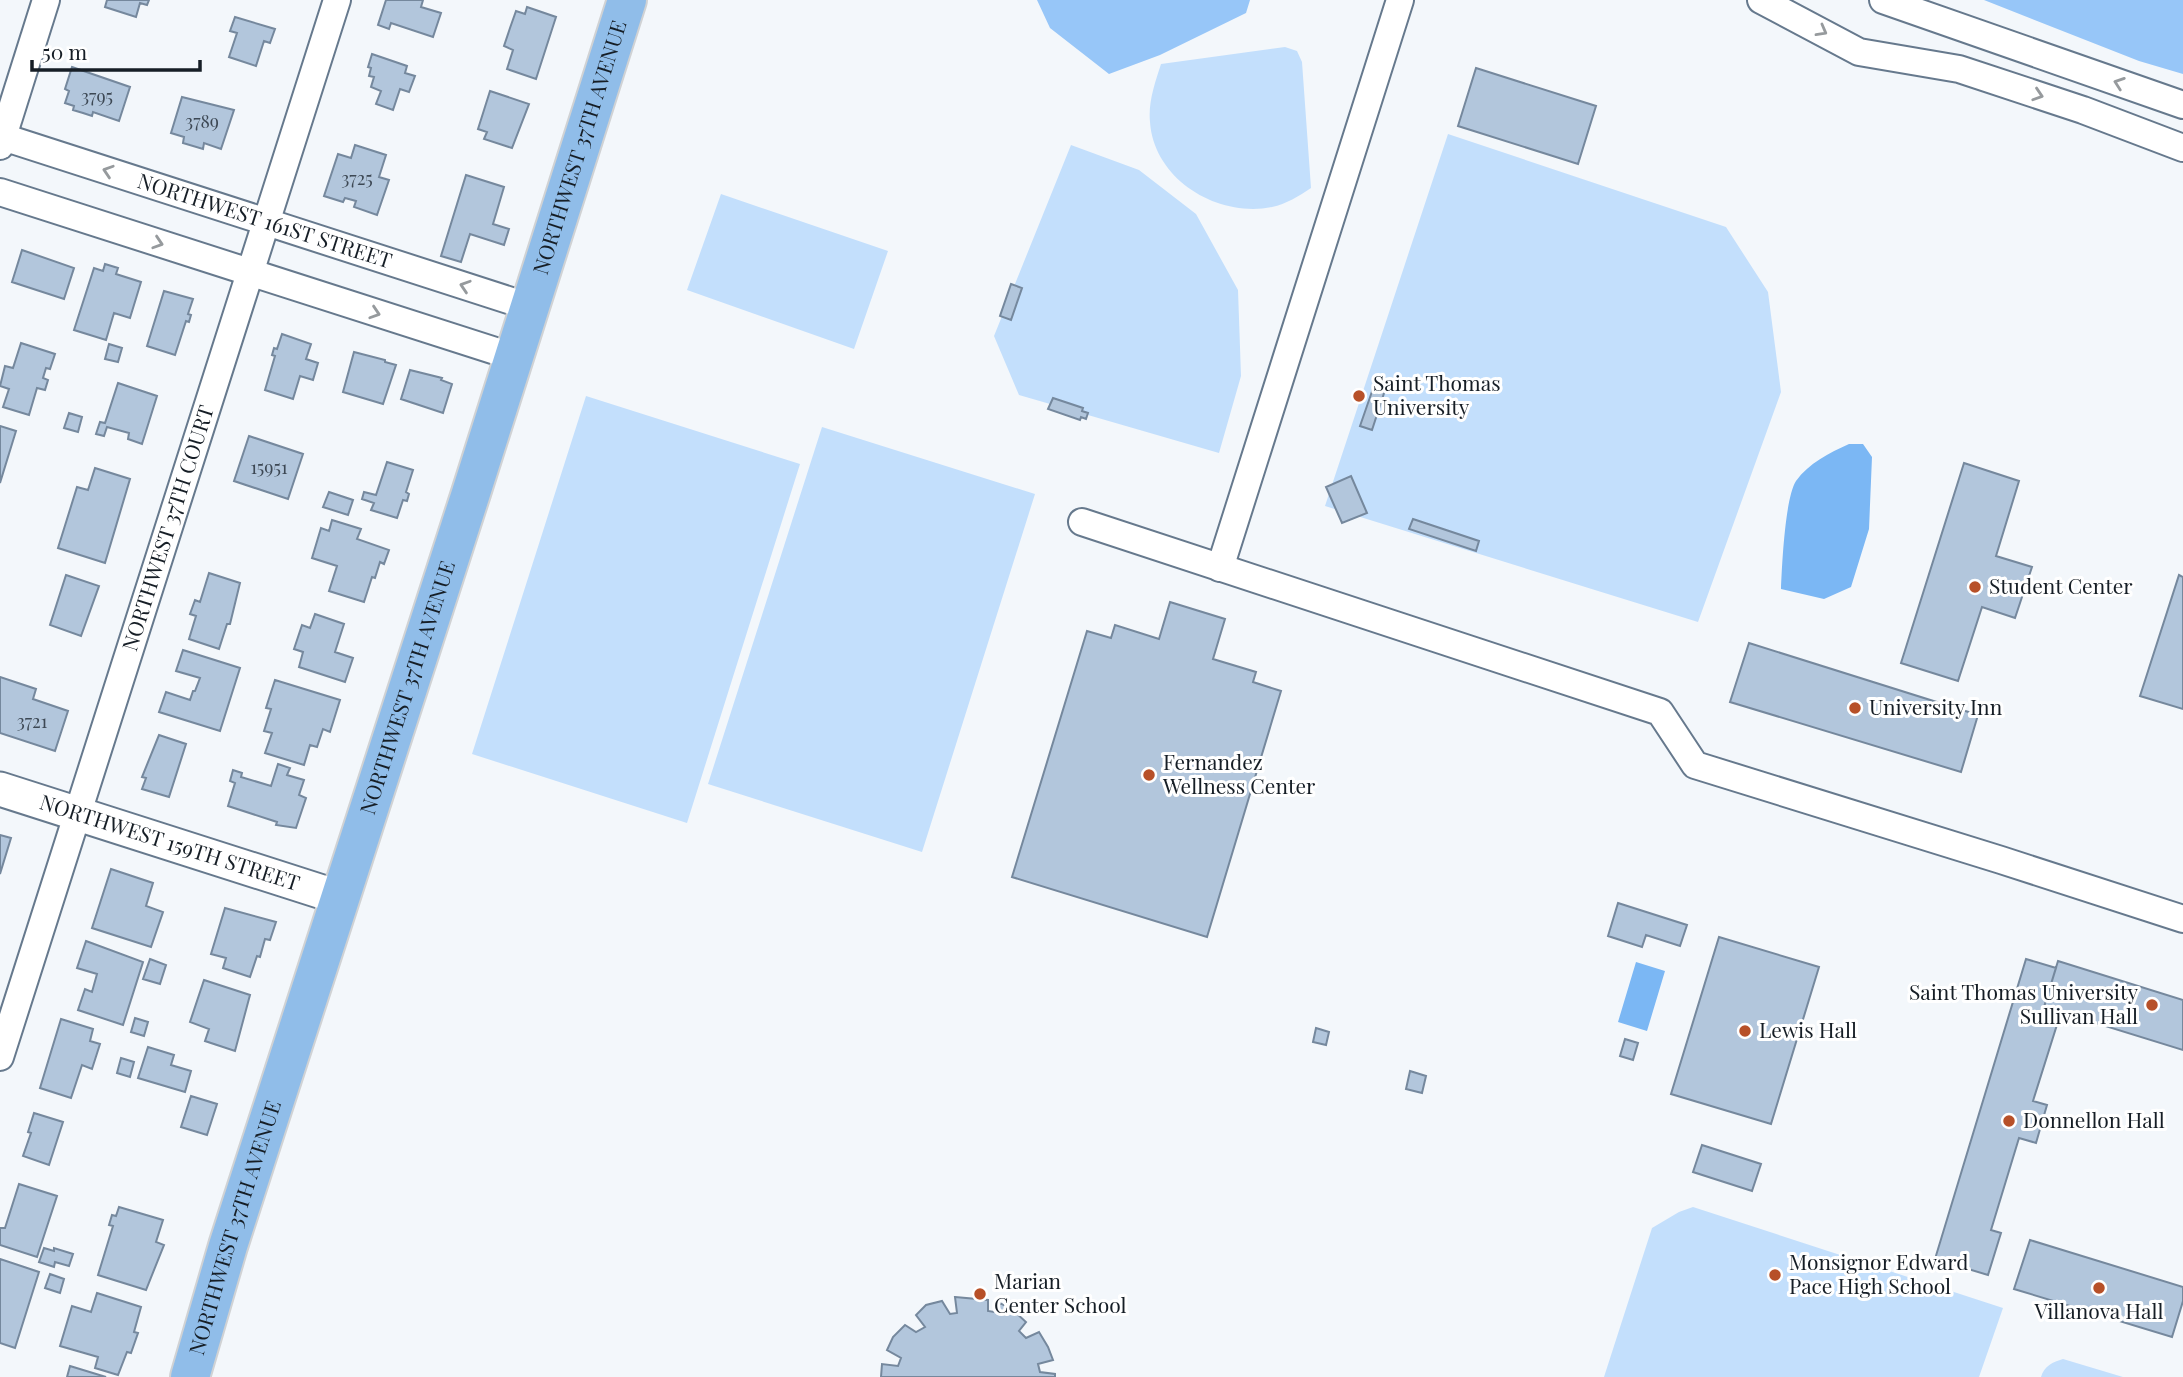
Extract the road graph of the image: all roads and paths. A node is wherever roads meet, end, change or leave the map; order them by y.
1 (46, 0) edge
2 (337, 0) edge
3 (627, 0) edge
4 (1400, 0) edge
5 (1761, 0) edge
6 (1883, 0) edge
7 (2183, 106) edge
8 (1, 140) edge
9 (2183, 148) edge
10 (0, 192) edge
11 (265, 222) junction
12 (249, 272) junction
13 (530, 307) junction
14 (514, 358) junction
15 (1082, 522) dead end
16 (1220, 568) junction
17 (0, 789) edge
18 (77, 814) junction
19 (341, 898) junction
20 (2183, 919) edge
21 (0, 1057) edge
22 (190, 1377) edge

1 - 8 street
2 - 11 street, NORTHWEST 37TH COURT
3 - 13 main road, NORTHWEST 37TH AVENUE
4 - 16 street
5 -> 9 street
7 -> 6 street
11 -> 8 street, NORTHWEST 161ST STREET
10 -> 12 street
11 - 12 street, NORTHWEST 37TH COURT
13 -> 11 street, NORTHWEST 161ST STREET
12 -> 14 street
12 - 18 street, NORTHWEST 37TH COURT
13 - 14 main road, NORTHWEST 37TH AVENUE
14 - 19 main road, NORTHWEST 37TH AVENUE
15 - 16 street
16 - 20 street
17 - 18 street, NORTHWEST 159TH STREET
18 - 19 street, NORTHWEST 159TH STREET
18 - 21 street, NORTHWEST 37TH COURT
19 - 22 main road, NORTHWEST 37TH AVENUE

